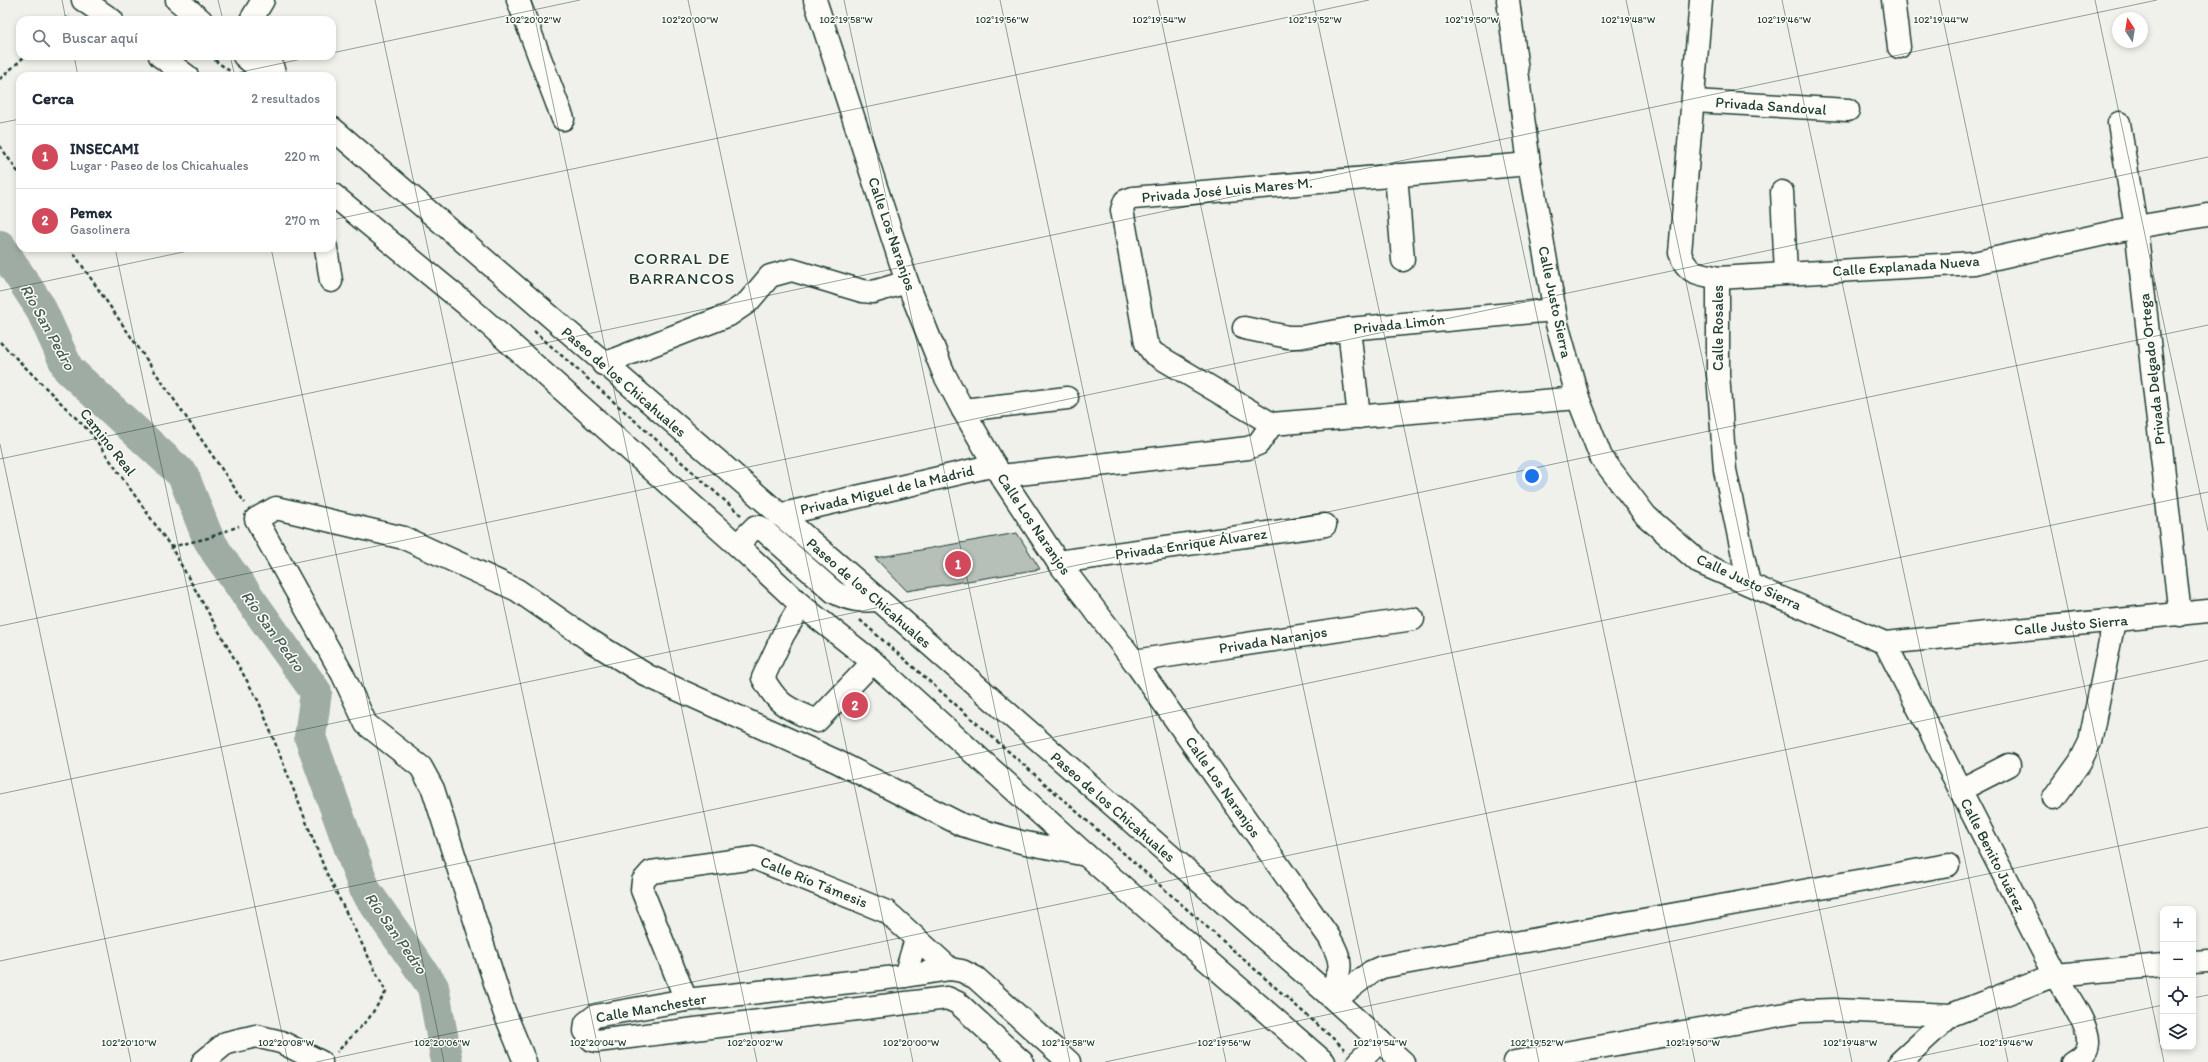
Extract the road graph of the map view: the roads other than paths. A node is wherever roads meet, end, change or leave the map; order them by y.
1 (83, 0) edge
2 (177, 0) edge
3 (263, 0) edge
4 (270, 0) edge
5 (518, 0) edge
6 (815, 0) edge
7 (1508, 0) edge
8 (1701, 0) edge
9 (1893, 0) edge
10 (106, 16) edge
11 (196, 16) edge
12 (253, 16) edge
13 (267, 16) edge
14 (1899, 47) dead end
15 (165, 60) edge
16 (249, 60) edge
17 (270, 60) edge
18 (182, 72) edge
19 (262, 72) edge
20 (274, 72) edge
21 (1694, 101) junction
22 (1848, 110) dead end
23 (563, 119) dead end
24 (2119, 124) dead end
25 (336, 131) edge
26 (1529, 164) junction
27 (1396, 176) junction
28 (1782, 192) dead end
29 (336, 197) edge
30 (2208, 214) edge
31 (2136, 227) junction
32 (327, 252) edge
33 (1403, 260) dead end
34 (1786, 273) junction
35 (1718, 278) junction
36 (331, 282) dead end
37 (907, 282) junction
38 (1554, 310) junction
39 (1244, 328) dead end
40 (1349, 329) junction
41 (603, 364) junction
42 (1067, 398) dead end
43 (1578, 398) junction
44 (963, 410) junction
45 (1359, 417) junction
46 (1272, 424) junction
47 (998, 471) junction
48 (779, 515) junction
49 (1325, 525) dead end
50 (737, 545) junction
51 (1058, 562) junction
52 (1749, 584) junction
53 (879, 600) junction
54 (801, 605) junction
55 (2208, 611) edge
56 (2180, 615) junction
57 (1413, 619) dead end
58 (2114, 621) junction
59 (1885, 643) junction
60 (1134, 661) junction
61 (873, 662) junction
62 (2009, 764) dead end
63 (1960, 790) junction
64 (2054, 798) dead end
65 (1086, 855) junction
66 (1948, 865) dead end
67 (916, 938) junction
68 (2208, 961) edge
69 (2196, 962) edge
70 (2160, 965) edge
71 (950, 969) junction
72 (2055, 975) junction
73 (905, 976) junction
74 (947, 998) junction
75 (1332, 998) junction
76 (686, 1000) junction
77 (1951, 1015) junction
78 (1380, 1041) junction
79 (327, 1059) edge
80 (1399, 1061) edge
81 (203, 1062) edge
82 (525, 1062) edge
83 (1022, 1062) edge
84 (1069, 1062) edge
85 (1324, 1062) edge
86 (1358, 1062) edge
87 (1515, 1062) edge
88 (1900, 1062) edge
89 (2072, 1062) edge

1 - 10 main road
2 - 11 main road
3 - 12 main road
4 - 13 main road
5 - 23 main road
6 - 37 main road, Calle Los Naranjos
7 - 26 main road, Calle Justo Sierra
8 - 21 main road, Calle Rosales
9 - 14 main road
15 - 18 main road
16 - 19 main road
17 - 20 main road
21 - 22 main road, Privada Sandoval
21 - 35 main road, Calle Rosales
24 - 31 main road, Privada Delgado Ortega
25 - 41 main road, Paseo de los Chicahuales
26 - 27 main road, Privada José Luis Mares M.
26 - 38 main road, Calle Justo Sierra
27 - 33 main road
27 - 46 main road, Privada José Luis Mares M.
28 - 34 main road
29 - 50 main road
30 - 31 main road, Calle Explanada Nueva
31 - 34 main road, Calle Explanada Nueva
31 - 56 main road, Privada Delgado Ortega
32 - 36 main road
34 - 35 main road, Calle Explanada Nueva
35 - 52 main road, Calle Rosales
37 - 41 main road
37 - 44 main road, Calle Los Naranjos
38 - 40 main road, Privada Limón
38 - 43 main road, Calle Justo Sierra
39 - 40 main road, Privada Limón
40 - 45 main road
41 - 48 main road, Paseo de los Chicahuales
42 - 44 main road
43 - 45 main road
43 - 52 main road, Calle Justo Sierra
44 - 47 main road, Calle Los Naranjos
45 - 46 main road
46 - 47 main road
47 - 48 main road, Privada Miguel de la Madrid
47 - 51 main road, Calle Los Naranjos
48 - 53 main road, Paseo de los Chicahuales
49 - 51 main road, Privada Enrique Álvarez
50 - 53 main road
50 - 54 main road
51 - 60 main road, Calle Los Naranjos
52 - 59 main road, Calle Justo Sierra
53 - 75 main road, Paseo de los Chicahuales
54 - 61 main road
54 - 61 main road
55 - 56 main road, Calle Justo Sierra
56 - 58 main road, Calle Justo Sierra
57 - 60 main road, Privada Naranjos
58 - 59 main road, Calle Justo Sierra
58 - 64 main road
59 - 63 main road, Calle Benito Juárez
60 - 75 main road, Calle Los Naranjos
61 - 65 main road
62 - 63 main road
63 - 72 main road, Calle Benito Juárez
65 - 82 main road
65 - 85 main road
66 - 75 main road
67 - 71 main road, Calle Río Támesis
67 - 73 main road
67 - 76 main road, Calle Río Támesis
68 - 69 main road
70 - 72 main road
71 - 73 main road, Calle Manchester
71 - 74 main road
71 - 84 main road, Calle Manchester
72 - 77 main road
72 - 89 main road, Calle Benito Juárez
73 - 76 main road, Calle Manchester
74 - 76 main road, Calle Manchester
74 - 83 main road
75 - 78 main road, Paseo de los Chicahuales
77 - 87 main road
77 - 88 main road
78 - 80 main road, Paseo de los Chicahuales
78 - 86 main road
79 - 81 main road

